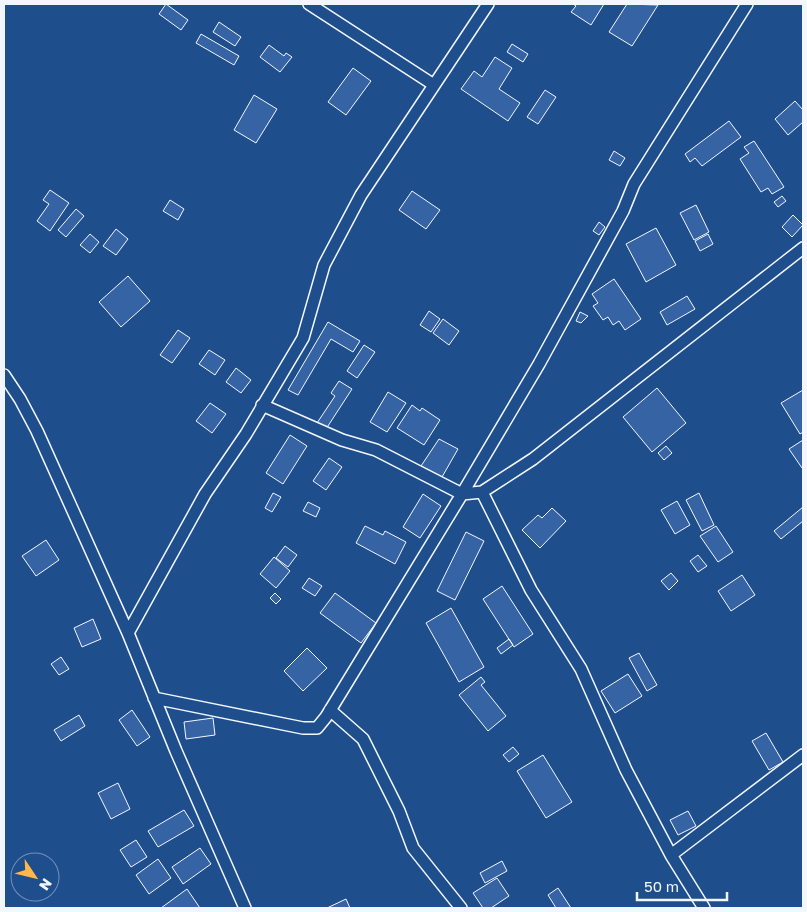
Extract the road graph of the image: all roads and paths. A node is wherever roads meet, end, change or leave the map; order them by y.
1 (309, 4) edge
2 (488, 4) edge
3 (747, 4) edge
4 (434, 86) junction
5 (803, 248) edge
6 (4, 375) edge
7 (262, 405) junction
8 (482, 492) junction
9 (462, 494) junction
10 (128, 633) junction
11 (154, 698) junction
12 (330, 710) junction
13 (803, 755) edge
14 (671, 856) junction
15 (245, 908) edge
16 (461, 908) edge
17 (704, 908) edge

1 - 4 street
2 - 4 street
3 - 9 street
4 - 7 street
5 - 8 street
6 - 10 street
7 - 9 street
7 - 10 street
8 - 9 street
8 - 14 street
9 - 12 street
10 - 11 street
11 - 12 street
11 - 15 street
12 - 16 street
13 - 14 street
14 - 17 street

